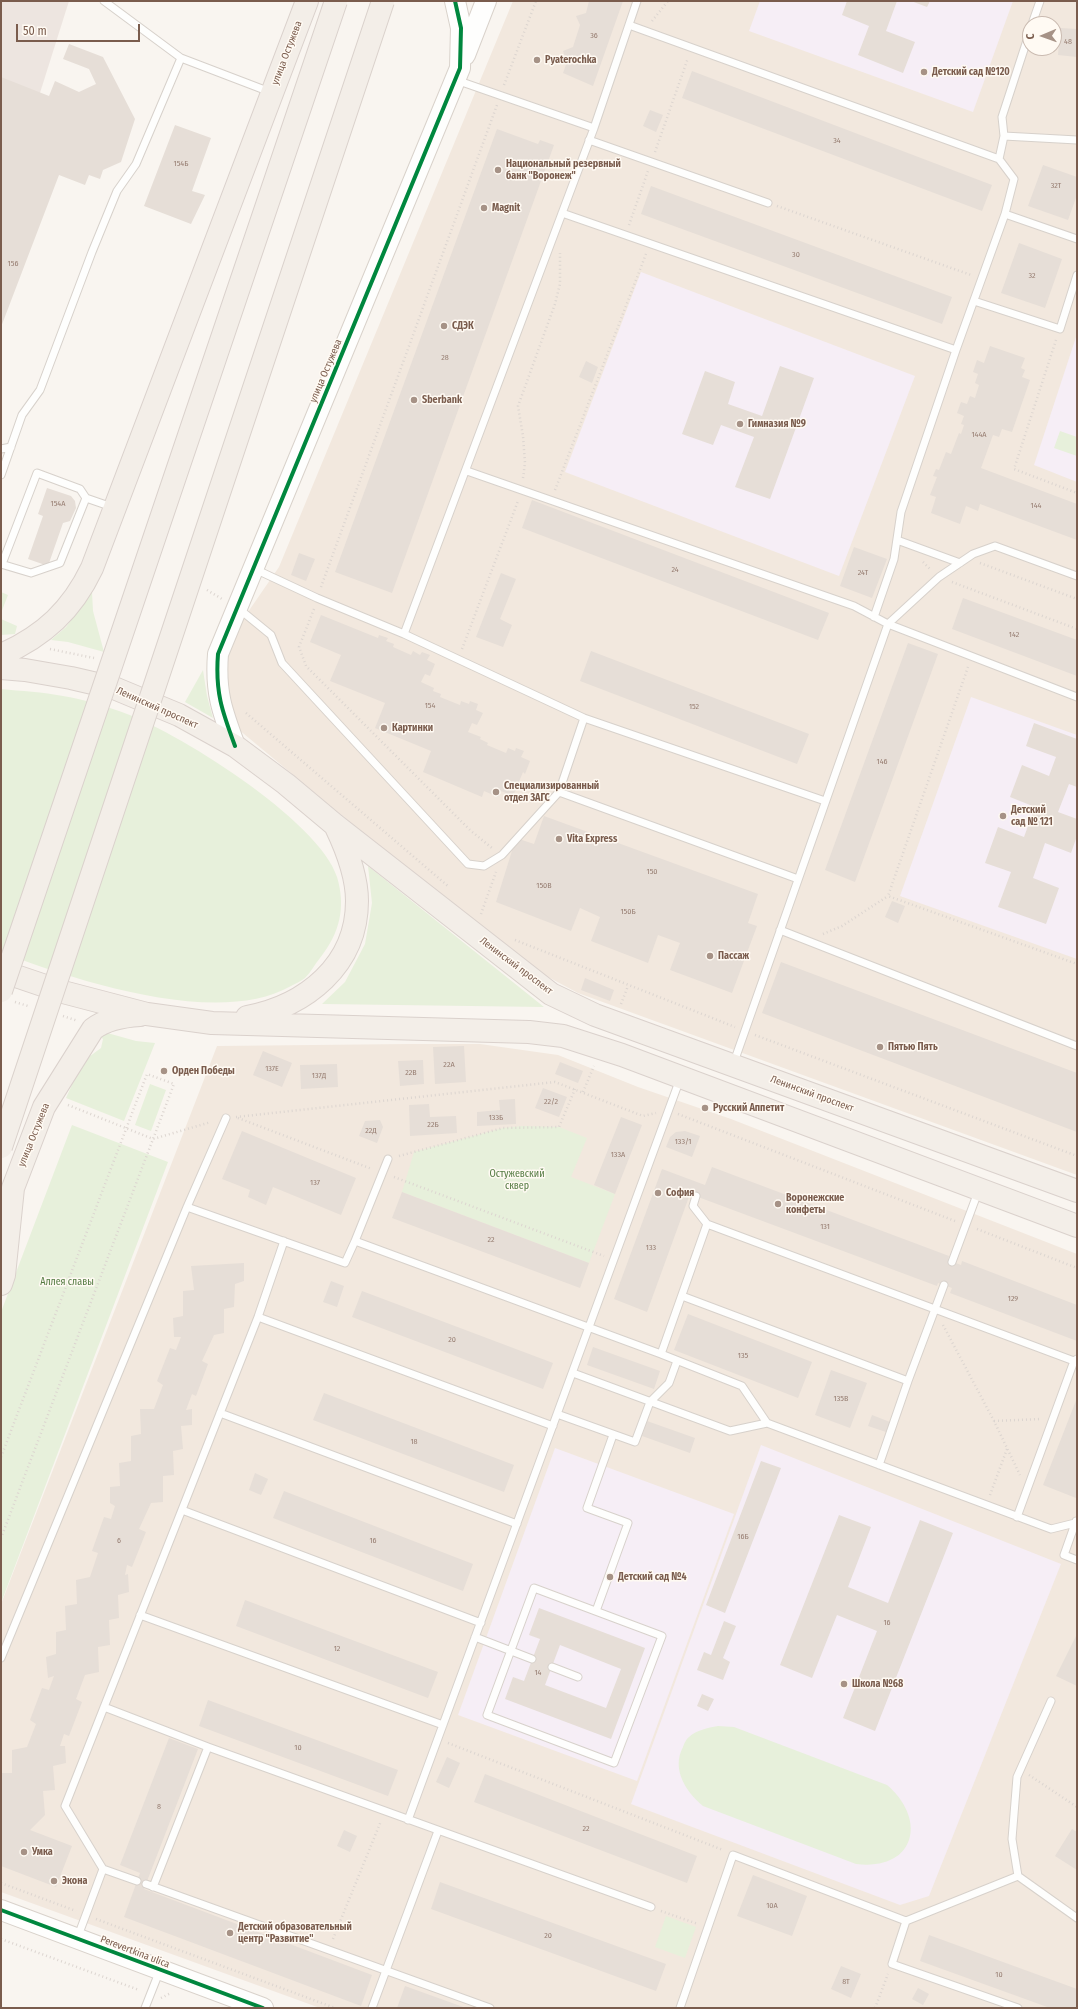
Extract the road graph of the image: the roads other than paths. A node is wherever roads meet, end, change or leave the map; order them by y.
1 (104, 1) edge
2 (307, 1) edge
3 (336, 1) edge
4 (383, 1) edge
5 (455, 1) edge
6 (486, 1) edge
7 (637, 1) edge
8 (1040, 1) edge
9 (1035, 16) edge
10 (629, 25) junction
11 (1022, 56) edge
12 (181, 58) junction
13 (458, 74) junction
14 (272, 93) junction
15 (594, 128) junction
16 (1004, 136) junction
17 (589, 140) junction
18 (1077, 140) edge
19 (998, 158) junction
20 (768, 203) road end
21 (562, 213) junction
22 (1005, 214) junction
23 (1077, 239) edge
24 (1077, 275) edge
25 (974, 301) junction
26 (956, 350) junction
27 (11, 447) junction
28 (1, 449) edge
29 (467, 471) junction
30 (1, 476) edge
31 (86, 498) junction
32 (116, 508) junction
33 (897, 540) junction
34 (960, 563) junction
35 (2, 564) edge
36 (259, 571) dead end
37 (1077, 576) edge
38 (238, 608) junction
39 (874, 617) junction
40 (888, 624) junction
41 (404, 634) junction
42 (1, 655) edge
43 (1, 668) edge
44 (1077, 697) edge
45 (584, 718) junction
46 (235, 746) junction
47 (559, 792) junction
48 (826, 800) junction
49 (335, 825) junction
50 (798, 879) junction
51 (780, 930) junction
52 (1, 972) edge
53 (1, 991) edge
54 (147, 1014) junction
55 (212, 1023) junction
56 (1077, 1046) edge
57 (733, 1065) junction
58 (681, 1077) junction
59 (226, 1118) road end
60 (1, 1147) edge
61 (388, 1159) road end
62 (979, 1190) junction
63 (1077, 1191) edge
64 (696, 1196) dead end
65 (187, 1207) junction
66 (707, 1224) junction
67 (1077, 1226) edge
68 (284, 1241) junction
69 (355, 1241) junction
70 (952, 1262) dead end
71 (1, 1284) edge
72 (944, 1285) dead end
73 (682, 1296) junction
74 (934, 1309) junction
75 (258, 1317) junction
76 (589, 1328) junction
77 (661, 1354) junction
78 (677, 1360) junction
79 (1075, 1360) edge
80 (572, 1373) junction
81 (908, 1381) junction
82 (650, 1402) junction
83 (220, 1413) junction
84 (557, 1414) junction
85 (767, 1423) junction
86 (553, 1426) junction
87 (613, 1435) junction
88 (879, 1465) junction
89 (182, 1510) junction
90 (1018, 1517) junction
91 (1076, 1521) edge
92 (517, 1524) junction
93 (1077, 1560) edge
94 (596, 1611) junction
95 (140, 1615) junction
96 (481, 1623) junction
97 (475, 1637) junction
98 (511, 1651) junction
99 (1, 1658) edge
100 (532, 1659) dead end
101 (552, 1667) dead end
102 (578, 1677) dead end
103 (1051, 1701) dead end
104 (104, 1708) junction
105 (443, 1725) junction
106 (208, 1747) junction
107 (408, 1820) junction
108 (438, 1831) junction
109 (103, 1869) junction
110 (1018, 1876) junction
111 (137, 1881) dead end
112 (651, 1907) road end
113 (1, 1910) edge
114 (1077, 1918) edge
115 (906, 1922) junction
116 (77, 1939) junction
117 (160, 1970) junction
118 (386, 1970) junction
119 (145, 2008) edge
120 (263, 2008) edge
121 (372, 2008) edge
122 (490, 2008) edge
123 (680, 2008) edge
124 (1018, 2008) edge

1 - 12 lane
2 - 14 main road, улица Остужева
3 - 53 main road, bridge
4 - 60 main road, bridge
5 - 13 street, улица Остужева
6 - 13 street
7 - 10 lane
8 - 9 lane
10 - 15 lane
10 - 19 lane
11 - 16 lane
12 - 14 lane
12 - 27 lane
13 - 15 lane
13 - 38 street, улица Остужева
14 - 32 main road, улица Остужева
15 - 17 lane
16 - 18 lane
16 - 19 lane
17 - 20 lane
17 - 21 lane
19 - 22 lane
21 - 26 lane
21 - 29 lane
22 - 23 lane
22 - 25 lane
24 - 25 lane
25 - 26 lane
26 - 33 lane
27 - 28 lane
27 - 30 lane
29 - 39 lane
29 - 41 lane
31 - 32 lane
31 - 35 lane
31 - 35 lane
32 - 42 main road, улица Остужева
33 - 34 lane
33 - 39 lane
34 - 37 lane
34 - 40 lane
36 - 41 lane
38 - 46 street, улица Остужева
38 - 47 lane
39 - 40 lane
40 - 44 lane
40 - 48 lane
41 - 45 lane
43 - 46 main road, Ленинский проспект
45 - 47 lane
45 - 48 lane
46 - 49 main road, Ленинский проспект
47 - 50 lane
48 - 50 lane
49 - 55 main road
49 - 57 main road, Ленинский проспект
50 - 51 lane
51 - 56 lane
51 - 57 lane
52 - 54 main road
54 - 55 main road
54 - 71 main road, улица Остужева
55 - 58 main road
57 - 63 main road, Ленинский проспект
58 - 62 main road
58 - 76 lane
59 - 65 lane
61 - 69 lane
62 - 67 main road
62 - 70 lane
64 - 66 lane
65 - 68 lane
65 - 99 lane
66 - 73 lane
66 - 74 lane
68 - 69 lane
68 - 75 lane
69 - 76 lane
72 - 74 lane
73 - 77 lane
73 - 81 lane
74 - 79 lane
74 - 81 lane
75 - 83 lane
75 - 86 lane
76 - 77 lane
76 - 80 lane
77 - 78 lane
78 - 82 lane
78 - 85 lane
79 - 90 lane
80 - 82 lane
80 - 84 lane
81 - 88 lane
82 - 85 lane
82 - 87 lane
83 - 89 lane
83 - 92 lane
84 - 86 lane
84 - 87 lane
85 - 88 lane
86 - 92 lane
87 - 94 lane
88 - 90 lane
89 - 95 lane
89 - 96 lane
90 - 91 lane
91 - 93 lane
92 - 96 lane
94 - 98 lane
94 - 98 lane
95 - 104 lane
95 - 105 lane
96 - 97 lane
97 - 98 lane
97 - 105 lane
98 - 100 lane
101 - 102 lane
103 - 110 lane
104 - 106 lane
104 - 109 lane
105 - 107 lane
106 - 107 lane
106 - 118 lane
107 - 108 lane
108 - 112 lane
108 - 118 lane
109 - 111 lane
109 - 116 lane
110 - 114 lane
110 - 115 lane
113 - 116 street, Perevertkina ulica
115 - 123 lane
115 - 124 lane
116 - 117 street, Perevertkina ulica
117 - 119 lane
117 - 120 street, Perevertkina ulica
118 - 121 lane
118 - 122 lane

